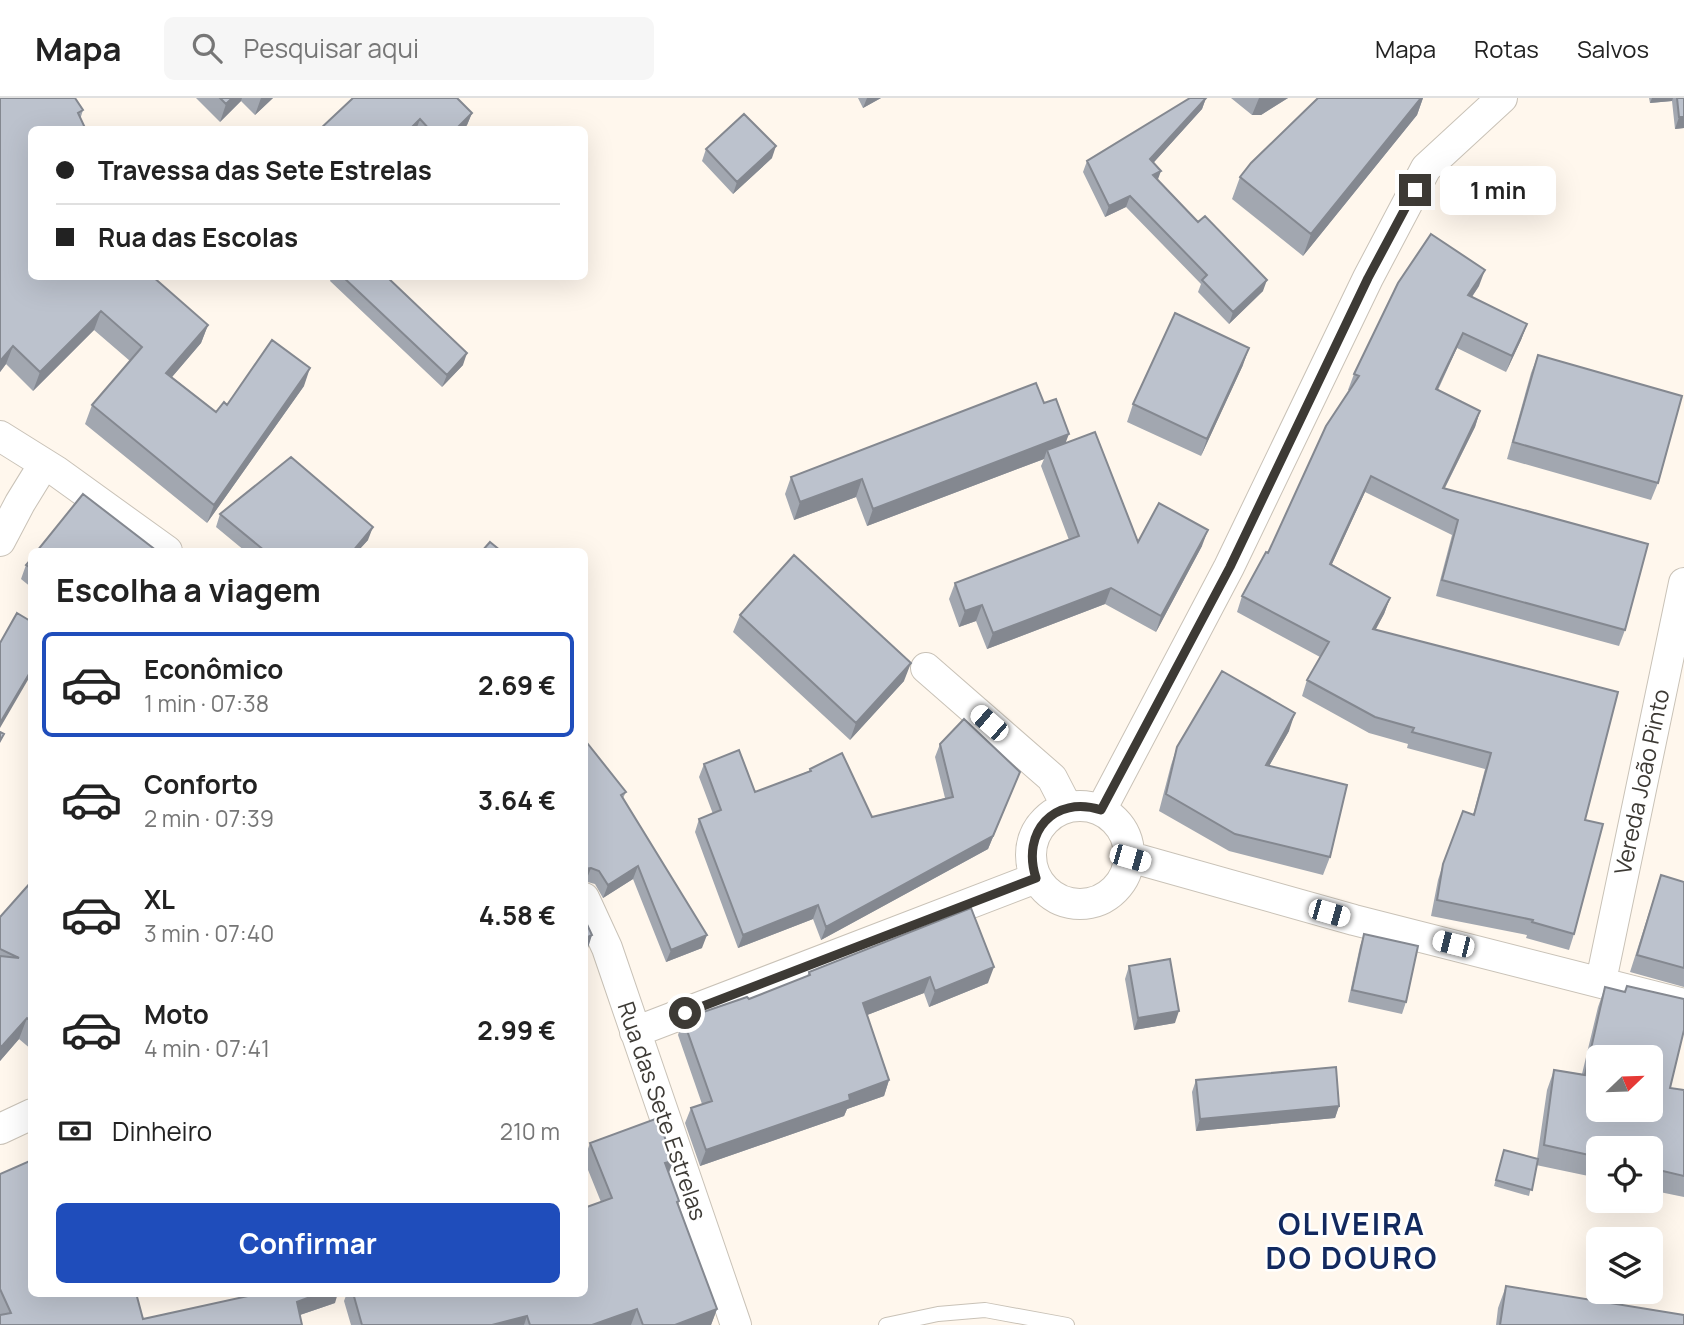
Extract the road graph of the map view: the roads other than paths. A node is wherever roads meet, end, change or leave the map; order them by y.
1 (1493, 105) edge
2 (0, 436) edge
3 (44, 464) junction
4 (0, 541) edge
5 (163, 548) edge
6 (1684, 583) edge
7 (926, 668) dead end
8 (1067, 807) junction
9 (1101, 810) junction
10 (1130, 858) junction
11 (1036, 878) junction
12 (588, 907) edge
13 (1601, 981) junction
14 (1684, 1004) edge
15 (635, 1032) junction
16 (28, 1116) edge
17 (0, 1129) edge
18 (736, 1325) edge
19 (886, 1325) edge
20 (1067, 1325) edge

1 - 9 street
2 - 3 street
3 - 4 street
3 - 5 street
6 - 13 street, Vereda João Pinto
7 - 8 street
8 - 9 street
8 - 11 street
9 - 10 street
10 - 11 street
10 - 13 street
11 - 15 street
12 - 15 street, Rua das Sete Estrelas
13 - 14 street
15 - 18 street, Rua das Sete Estrelas
16 - 17 street
19 - 20 lane

